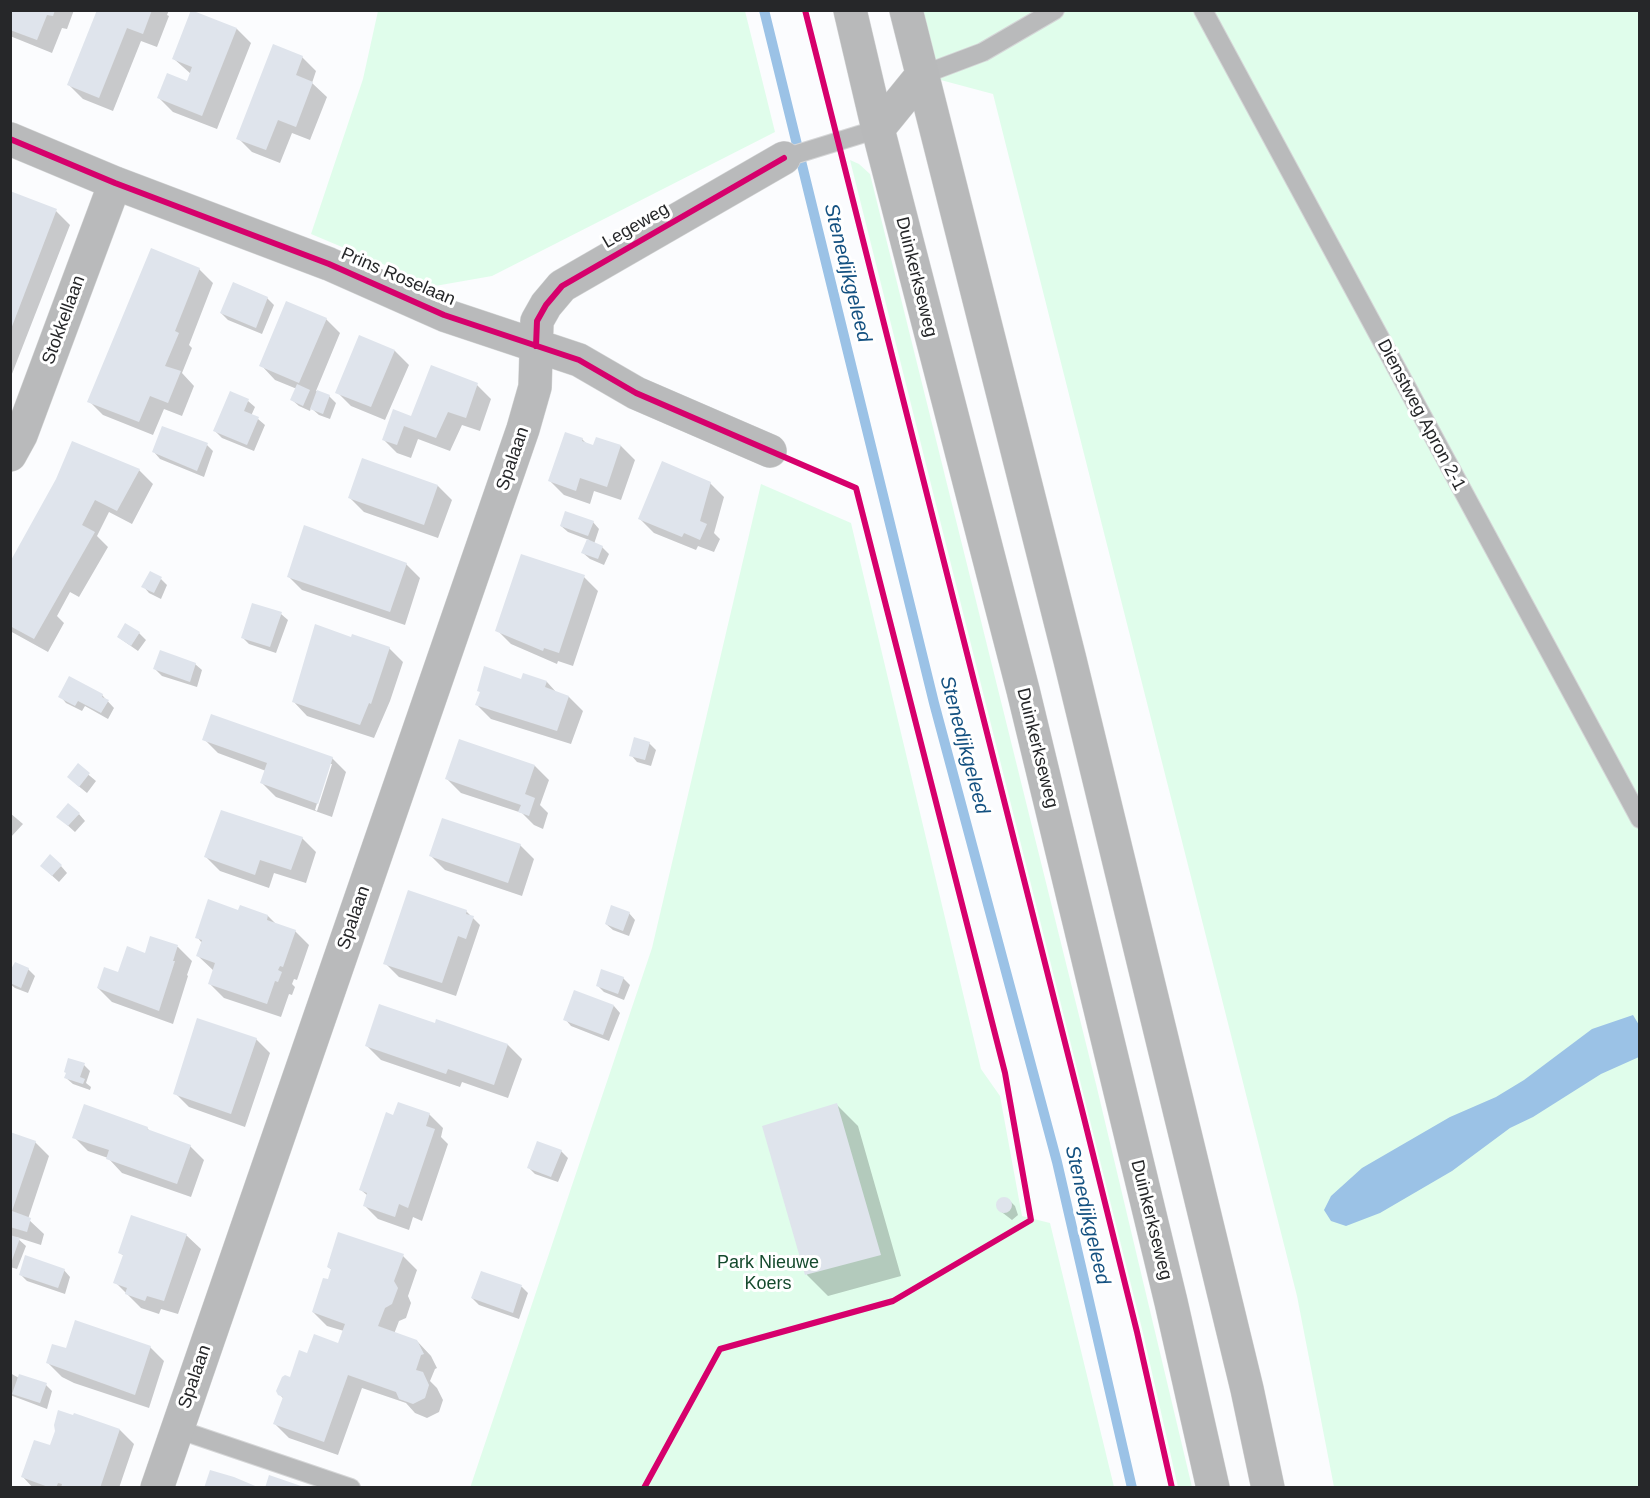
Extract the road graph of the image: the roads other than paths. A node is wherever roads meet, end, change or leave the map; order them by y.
1 (850, 10) edge
2 (906, 10) edge
3 (1055, 10) edge
4 (1203, 10) edge
5 (922, 75) junction
6 (878, 129) junction
7 (10, 139) edge
8 (784, 158) joint
9 (115, 183) junction
10 (536, 346) junction
11 (14, 440) edge
12 (770, 451) dead end
13 (1640, 819) edge
14 (177, 1429) junction
15 (157, 1488) edge
16 (351, 1488) edge
17 (1213, 1488) edge
18 (1268, 1488) edge

1 - 6 main road, Duinkerkseweg
2 - 5 main road
3 - 5 lane
4 - 13 lane, Dienstweg Apron 2-1
5 - 6 main road
5 - 18 main road
6 - 8 lane, Legeweg
6 - 17 main road, Duinkerkseweg
7 - 9 street, Prins Roselaan
8 - 10 street, Legeweg
9 - 10 street, Prins Roselaan
9 - 11 street, Stokkellaan
10 - 12 street, Prins Roselaan
10 - 14 street, Spalaan
14 - 15 street, Spalaan
14 - 16 lane

